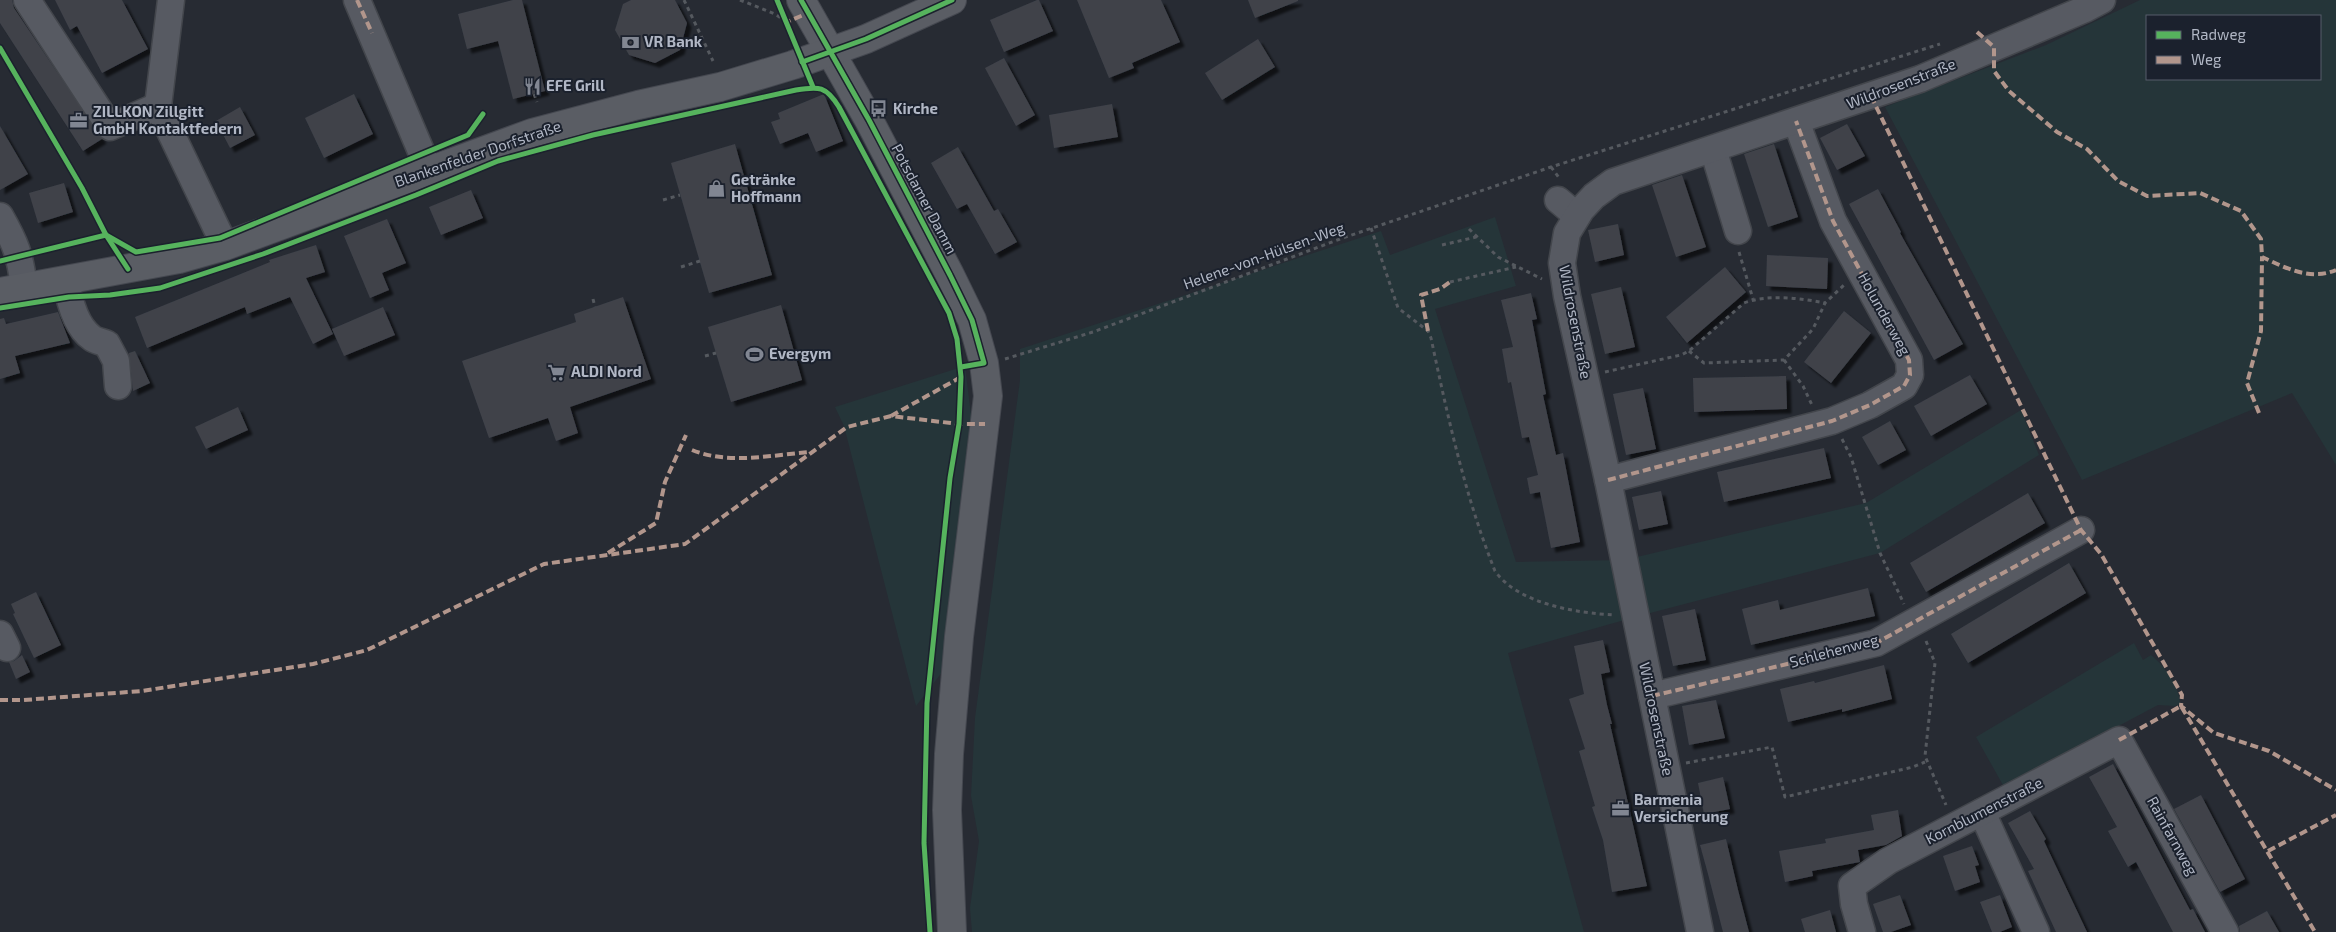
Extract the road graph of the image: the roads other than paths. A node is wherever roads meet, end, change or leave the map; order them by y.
1 (27, 0) edge
2 (171, 0) edge
3 (357, 0) edge
4 (952, 0) edge
5 (2102, 0) edge
6 (794, 11) edge
7 (830, 52) junction
8 (158, 106) junction
9 (1796, 121) junction
10 (1713, 149) junction
11 (429, 170) junction
12 (0, 216) edge
13 (1738, 231) road end
14 (225, 246) junction
15 (66, 280) junction
16 (12, 289) edge
17 (118, 386) dead end
18 (1608, 480) junction
19 (2081, 530) dead end
20 (1652, 696) junction
21 (2119, 740) joint
22 (1982, 812) junction
23 (952, 932) edge
24 (1700, 932) edge
25 (1862, 932) edge
26 (2036, 932) edge
27 (2225, 932) edge

1 - 8 street
2 - 8 street
3 - 11 street
4 - 7 main road, Blankenfelder Dorfstraße
5 - 9 street, Wildrosenstraße
6 - 7 main road, Potsdamer Damm
7 - 11 main road, Blankenfelder Dorfstraße
7 - 23 main road, Potsdamer Damm
8 - 14 street
9 - 10 street, Wildrosenstraße
9 - 18 street, Holunderweg
10 - 13 street
10 - 18 street, Wildrosenstraße
11 - 14 main road, Blankenfelder Dorfstraße
12 - 16 street
14 - 15 main road, Blankenfelder Dorfstraße
15 - 16 main road, Blankenfelder Dorfstraße
15 - 17 street
18 - 20 street, Wildrosenstraße
19 - 20 street, Schlehenweg
20 - 24 street, Wildrosenstraße
21 - 22 street, Kornblumenstraße
21 - 27 street, Rainfarnweg
22 - 25 street, Kornblumenstraße
22 - 26 street

